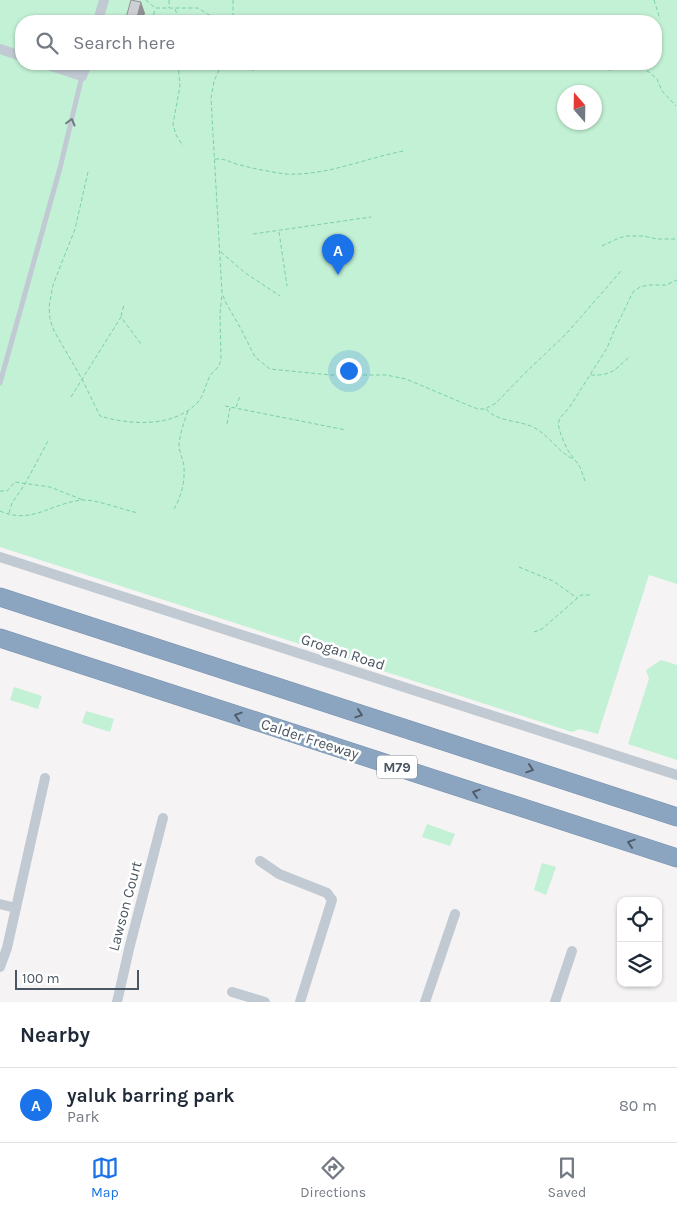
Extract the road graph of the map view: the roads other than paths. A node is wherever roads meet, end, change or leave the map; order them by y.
1 (104, 0) edge
2 (100, 15) edge
3 (0, 49) edge
4 (15, 54) edge
5 (64, 70) edge
6 (84, 70) edge
7 (82, 76) junction
8 (0, 383) edge
9 (0, 557) edge
10 (0, 590) edge
11 (0, 597) edge
12 (0, 638) edge
13 (0, 646) edge
14 (118, 676) junction
15 (313, 698) junction
16 (677, 775) edge
17 (46, 778) dead end
18 (677, 816) edge
19 (164, 818) dead end
20 (677, 858) edge
21 (260, 861) dead end
22 (0, 904) edge
23 (16, 908) junction
24 (455, 914) dead end
25 (572, 950) dead end
26 (0, 967) edge
27 (232, 992) dead end
28 (117, 1002) edge
29 (266, 1002) edge
30 (300, 1002) edge
31 (426, 1002) edge
32 (555, 1002) edge

1 - 2 street
3 - 4 street
5 - 7 street
6 - 7 street
8 -> 7 lane
9 - 16 street, Grogan Road
10 - 15 highway
11 - 15 highway, M79
12 - 14 highway, Calder Freeway / M79
13 - 14 highway
20 -> 14 highway, Calder Freeway / M79
15 -> 18 highway, M79
17 - 23 street
19 - 28 street, Lawson Court
21 - 30 street
22 - 23 street
23 - 26 street
24 - 31 street
25 - 32 street
27 - 29 street

